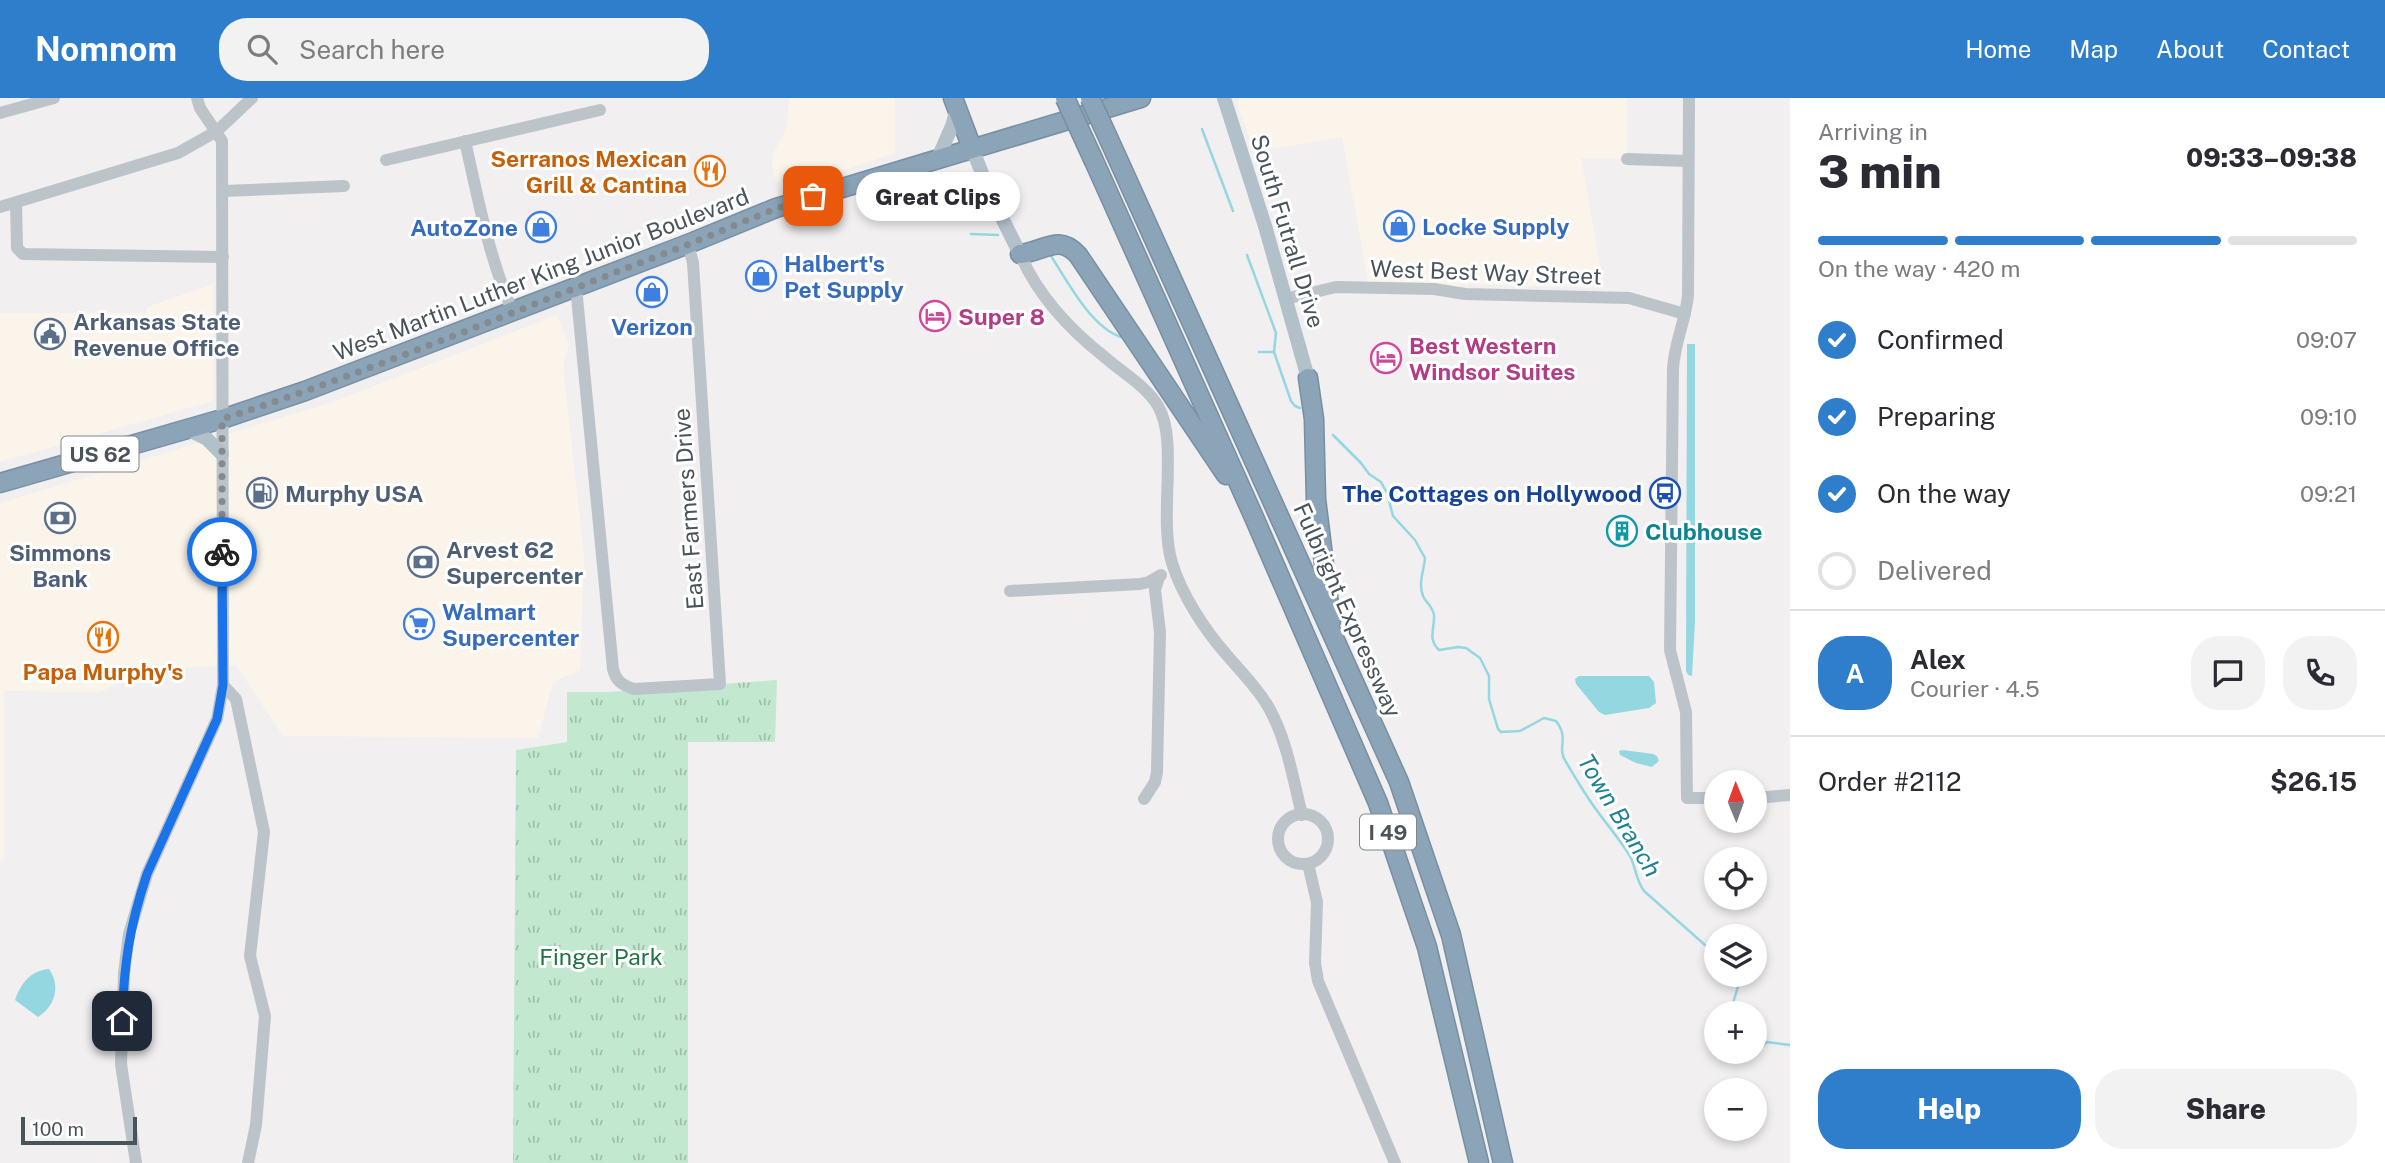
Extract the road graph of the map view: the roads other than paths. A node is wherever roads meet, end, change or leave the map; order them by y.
1 (52, 98) edge
2 (197, 98) edge
3 (252, 98) edge
4 (1065, 98) edge
5 (1090, 98) edge
6 (1141, 98) edge
7 (1224, 98) edge
8 (1689, 98) edge
9 (955, 104) edge
10 (600, 110) dead end
11 (0, 113) edge
12 (217, 131) junction
13 (465, 141) junction
14 (972, 148) junction
15 (938, 158) junction
16 (1627, 159) dead end
17 (386, 160) dead end
18 (1688, 161) junction
19 (344, 186) dead end
20 (223, 191) junction
21 (16, 203) junction
22 (0, 207) edge
23 (688, 244) junction
24 (1020, 254) junction
25 (223, 257) junction
26 (576, 287) junction
27 (1285, 299) junction
28 (513, 312) junction
29 (1685, 314) junction
30 (1308, 377) joint
31 (222, 419) junction
32 (187, 429) junction
33 (222, 454) junction
34 (0, 483) edge
35 (1253, 515) junction
36 (1172, 563) junction
37 (1159, 577) junction
38 (1010, 591) dead end
39 (1334, 639) junction
40 (223, 685) junction
41 (1790, 795) edge
42 (1768, 797) edge
43 (1704, 798) edge
44 (1144, 799) dead end
45 (1302, 815) junction
46 (1308, 864) junction
47 (136, 1163) edge
48 (248, 1163) edge
49 (1395, 1163) edge
50 (1479, 1163) edge
51 (1503, 1163) edge

1 - 11 street
2 - 12 street
3 - 12 street
4 - 35 highway, I 49, bridge
5 - 39 highway, Fulbright Expressway / I 49, bridge
6 - 14 highway, West Martin Luther King Junior Boulevard / US 62
7 - 27 main road, South Futrall Drive
8 - 18 street
9 - 14 highway
9 - 15 main road
10 - 13 street
12 - 20 street
12 - 21 street
13 - 17 street
13 - 28 street
14 - 15 highway, West Martin Luther King Junior Boulevard / US 62
14 - 24 main road
15 - 23 highway, West Martin Luther King Junior Boulevard / US 62
16 - 18 street
18 - 29 street
19 - 20 street
20 - 25 street
21 - 22 street
21 - 25 street
23 - 26 highway, West Martin Luther King Junior Boulevard / US 62
23 - 26 street, East Farmers Drive
24 - 35 highway
24 - 36 street
25 - 31 street
26 - 28 highway, West Martin Luther King Junior Boulevard / US 62
27 - 29 street, West Best Way Street
27 - 30 main road, South Futrall Drive
28 - 31 highway, West Martin Luther King Junior Boulevard / US 62
29 - 43 street
30 - 39 highway
31 - 32 highway, West Martin Luther King Junior Boulevard / US 62
31 - 33 street
32 - 33 main road
32 - 34 highway, West Martin Luther King Junior Boulevard / US 62
33 - 40 street
35 - 50 highway, I 49
36 - 37 street
36 - 45 street
37 - 38 street
37 - 44 street
39 - 51 highway, Fulbright Expressway / I 49
40 - 47 street
40 - 48 street
41 - 42 street
45 - 46 street
45 - 46 street
46 - 49 street

